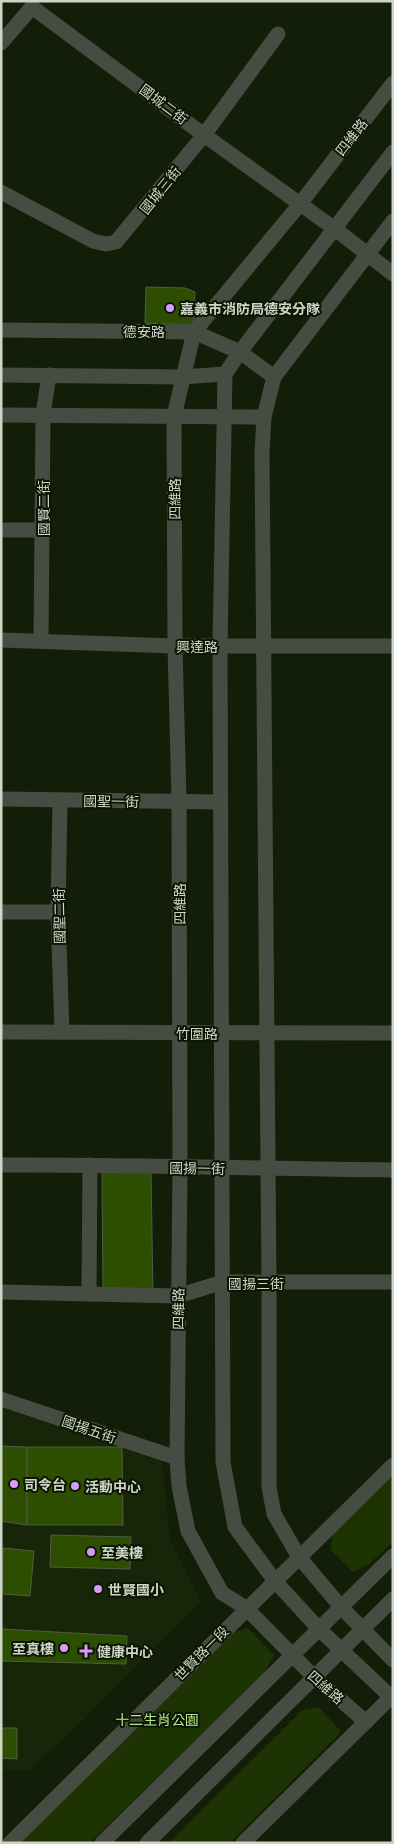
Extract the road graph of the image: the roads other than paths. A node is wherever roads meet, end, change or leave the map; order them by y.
1 (34, 4) edge
2 (278, 34) dead end
3 (1, 43) edge
4 (393, 83) edge
5 (204, 135) junction
6 (393, 152) edge
7 (1, 192) edge
8 (300, 204) junction
9 (393, 221) edge
10 (335, 229) junction
11 (366, 254) junction
12 (393, 274) edge
13 (1, 330) edge
14 (194, 332) junction
15 (240, 352) junction
16 (225, 374) junction
17 (1, 375) edge
18 (49, 375) junction
19 (182, 377) junction
20 (274, 377) junction
21 (1, 415) edge
22 (43, 415) junction
23 (174, 416) junction
24 (224, 417) junction
25 (264, 418) junction
26 (1, 530) edge
27 (43, 530) junction
28 (1, 640) edge
29 (41, 641) junction
30 (175, 646) junction
31 (220, 646) junction
32 (393, 646) edge
33 (263, 647) junction
34 (1, 799) edge
35 (60, 800) junction
36 (179, 802) junction
37 (220, 802) junction
38 (1, 912) edge
39 (58, 912) junction
40 (1, 1032) edge
41 (62, 1032) junction
42 (268, 1032) junction
43 (179, 1033) junction
44 (393, 1033) edge
45 (223, 1034) junction
46 (90, 1164) junction
47 (1, 1165) edge
48 (180, 1168) junction
49 (223, 1169) junction
50 (267, 1170) junction
51 (393, 1170) edge
52 (223, 1282) junction
53 (393, 1282) edge
54 (269, 1284) junction
55 (1, 1292) edge
56 (89, 1294) junction
57 (178, 1296) junction
58 (1, 1399) edge
59 (176, 1458) junction
60 (393, 1465) edge
61 (393, 1556) edge
62 (299, 1557) junction
63 (275, 1581) junction
64 (393, 1599) edge
65 (341, 1607) junction
66 (246, 1608) junction
67 (319, 1629) junction
68 (362, 1629) junction
69 (341, 1650) junction
70 (293, 1655) junction
71 (393, 1660) edge
72 (314, 1677) junction
73 (392, 1696) edge
74 (366, 1722) junction
75 (10, 1843) edge
76 (102, 1843) edge
77 (147, 1843) edge
78 (243, 1843) edge

1 - 3 street, 國城二街
1 - 5 street, 國城二街
2 - 5 street, 國城三街
4 - 8 street, 四維路
5 - 7 street, 國城三街
5 - 8 street, 國城二街
6 - 10 street
8 - 10 street, 國城二街
8 - 14 street, 四維路
9 - 11 street
10 - 11 street, 國城二街
10 - 15 street
11 - 12 street, 國城二街
11 - 20 street
13 - 14 street, 德安路
14 - 15 street, 德安路
14 - 19 street, 四維路
15 - 16 street
15 - 20 street, 德安路
16 - 19 street
16 - 24 street
17 - 18 street
18 - 19 street
18 - 22 street, 國賢二街
19 - 23 street, 四維路
20 - 25 street
21 - 22 street
22 - 23 street
22 - 27 street, 國賢二街
23 - 24 street
23 - 30 street, 四維路
24 - 25 street
24 - 31 street
25 - 33 street
26 - 27 street
27 - 29 street, 國賢二街
28 - 29 street, 興達路
29 - 30 street, 興達路
30 - 31 street, 興達路
30 - 36 street, 四維路
31 - 33 street, 興達路
31 - 37 street
32 - 33 street, 興達路
33 - 42 street
34 - 35 street, 國聖一街
35 - 36 street, 國聖一街
35 - 39 street, 國聖二街
36 - 37 street, 國聖一街
36 - 43 street, 四維路
37 - 45 street
38 - 39 street
39 - 41 street, 國聖二街
40 - 41 street, 竹圍路
41 - 43 street, 竹圍路
42 - 44 street, 竹圍路
42 - 45 street, 竹圍路
42 - 50 street
43 - 45 street, 竹圍路
43 - 48 street, 四維路
45 - 49 street
46 - 47 street, 國揚一街
46 - 48 street, 國揚一街
46 - 56 street
48 - 49 street, 國揚一街
48 - 57 street, 四維路
49 - 50 street, 國揚一街
49 - 52 street
50 - 51 street, 國揚一街
50 - 54 street
52 - 54 street, 國揚三街
52 - 57 street, 國揚三街
52 - 63 street
53 - 54 street, 國揚三街
54 - 62 street
55 - 56 street, 國揚三街
56 - 57 street, 國揚三街
57 - 59 street, 四維路
58 - 59 street, 國揚五街
59 - 66 street, 四維路
60 - 62 street, 世賢路一段
61 - 65 street
62 - 63 street, 世賢路一段
62 - 65 street
63 - 66 street, 世賢路一段
63 - 67 street
64 - 68 street
65 - 67 street
65 - 68 street
66 - 70 street, 四維路
66 - 75 street, 世賢路一段
67 - 69 street
67 - 70 street
68 - 69 street
68 - 71 street
69 - 72 street
69 - 73 street
70 - 72 street, 四維路
70 - 76 street
72 - 74 street, 四維路
72 - 77 street
73 - 74 street
74 - 78 street

